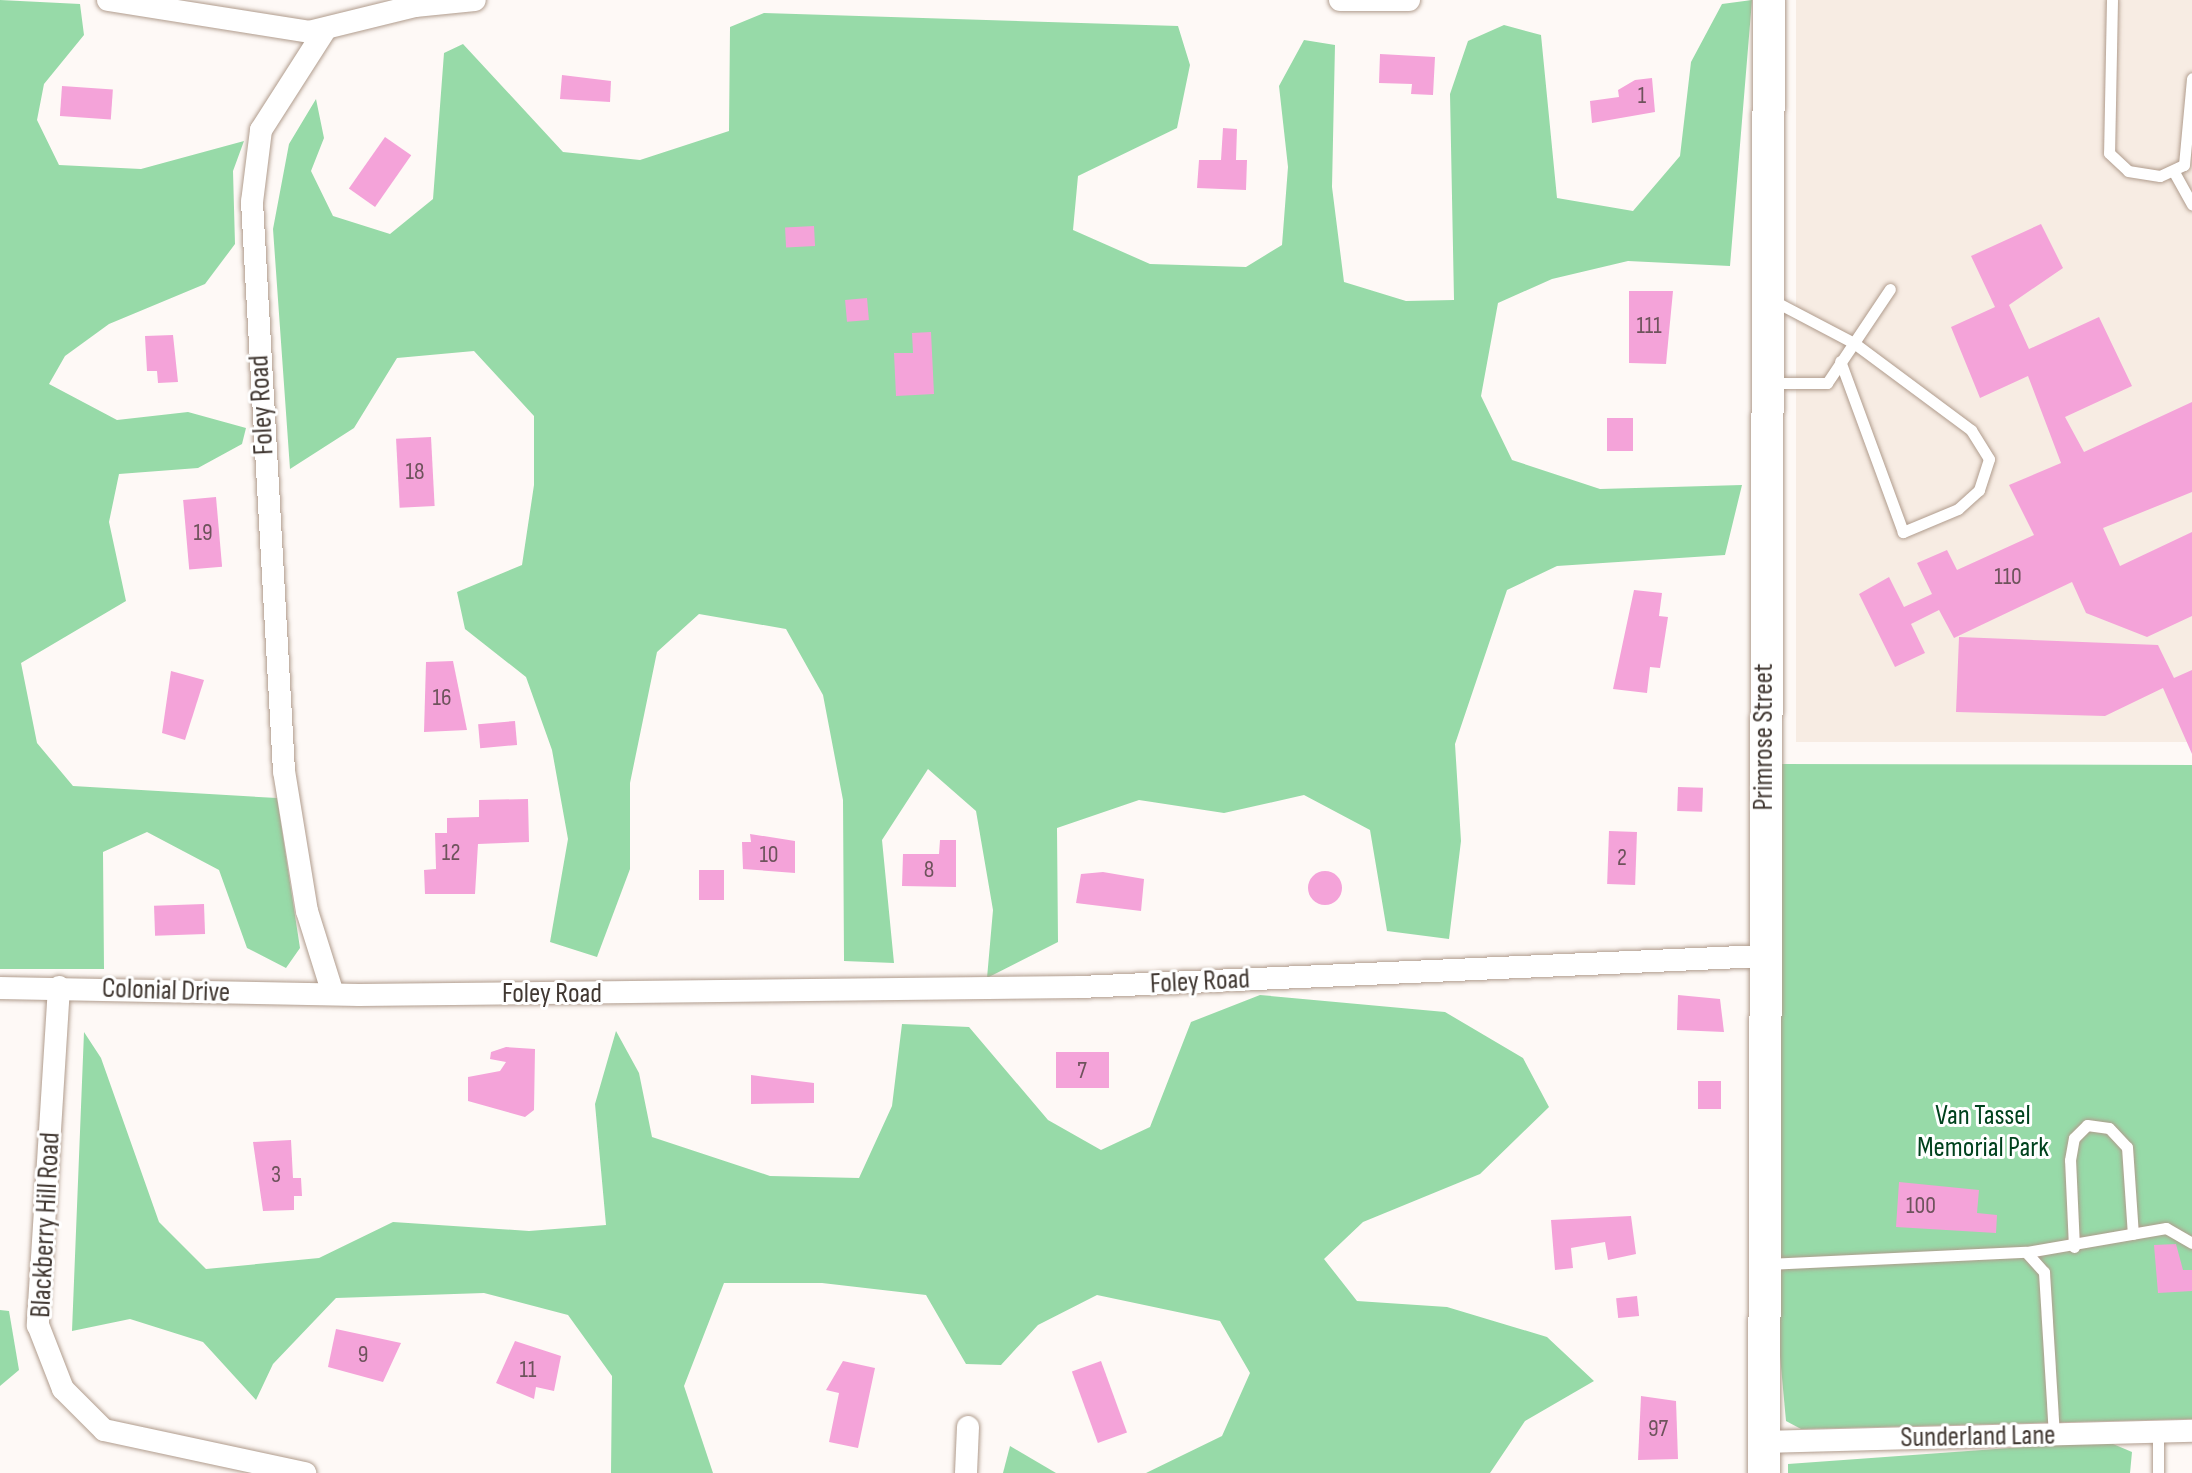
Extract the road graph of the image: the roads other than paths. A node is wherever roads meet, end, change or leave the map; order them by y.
1 (108, 0) edge
2 (475, 0) edge
3 (1340, 0) edge
4 (1409, 0) edge
5 (1769, 0) edge
6 (2112, 0) edge
7 (325, 30) junction
8 (2192, 78) edge
9 (2174, 172) junction
10 (2192, 204) edge
11 (1890, 289) dead end
12 (1766, 297) junction
13 (1854, 343) junction
14 (1840, 361) junction
15 (1766, 383) junction
16 (1762, 956) junction
17 (59, 987) junction
18 (0, 988) edge
19 (333, 994) junction
20 (2133, 1234) junction
21 (2190, 1240) edge
22 (2074, 1247) junction
23 (2026, 1252) junction
24 (1762, 1264) junction
25 (968, 1427) dead end
26 (2192, 1431) edge
27 (2158, 1433) junction
28 (2054, 1435) junction
29 (1764, 1457) edge
30 (305, 1473) edge
31 (966, 1473) edge
32 (2158, 1473) edge

1 - 7 street
2 - 7 street
3 - 4 street
5 - 12 main road, Primrose Street
6 - 9 lane
7 - 19 street, Foley Road
8 - 9 lane
9 - 10 lane
11 - 13 lane
12 - 13 lane
12 - 15 main road, Primrose Street
13 - 14 lane
13 - 14 lane
14 - 15 lane
15 - 16 main road, Primrose Street
16 - 19 street, Foley Road
16 - 24 main road, Primrose Street
17 - 18 street, Colonial Drive
17 - 19 street, Colonial Drive
17 - 30 street, Blackberry Hill Road
20 - 21 lane
20 - 22 lane
20 - 22 lane
22 - 23 lane
23 - 24 lane
23 - 28 lane
24 - 29 main road, Primrose Street
25 - 31 street
26 - 27 street, Sunderland Lane
27 - 28 street, Sunderland Lane
27 - 32 lane
28 - 29 street, Sunderland Lane

